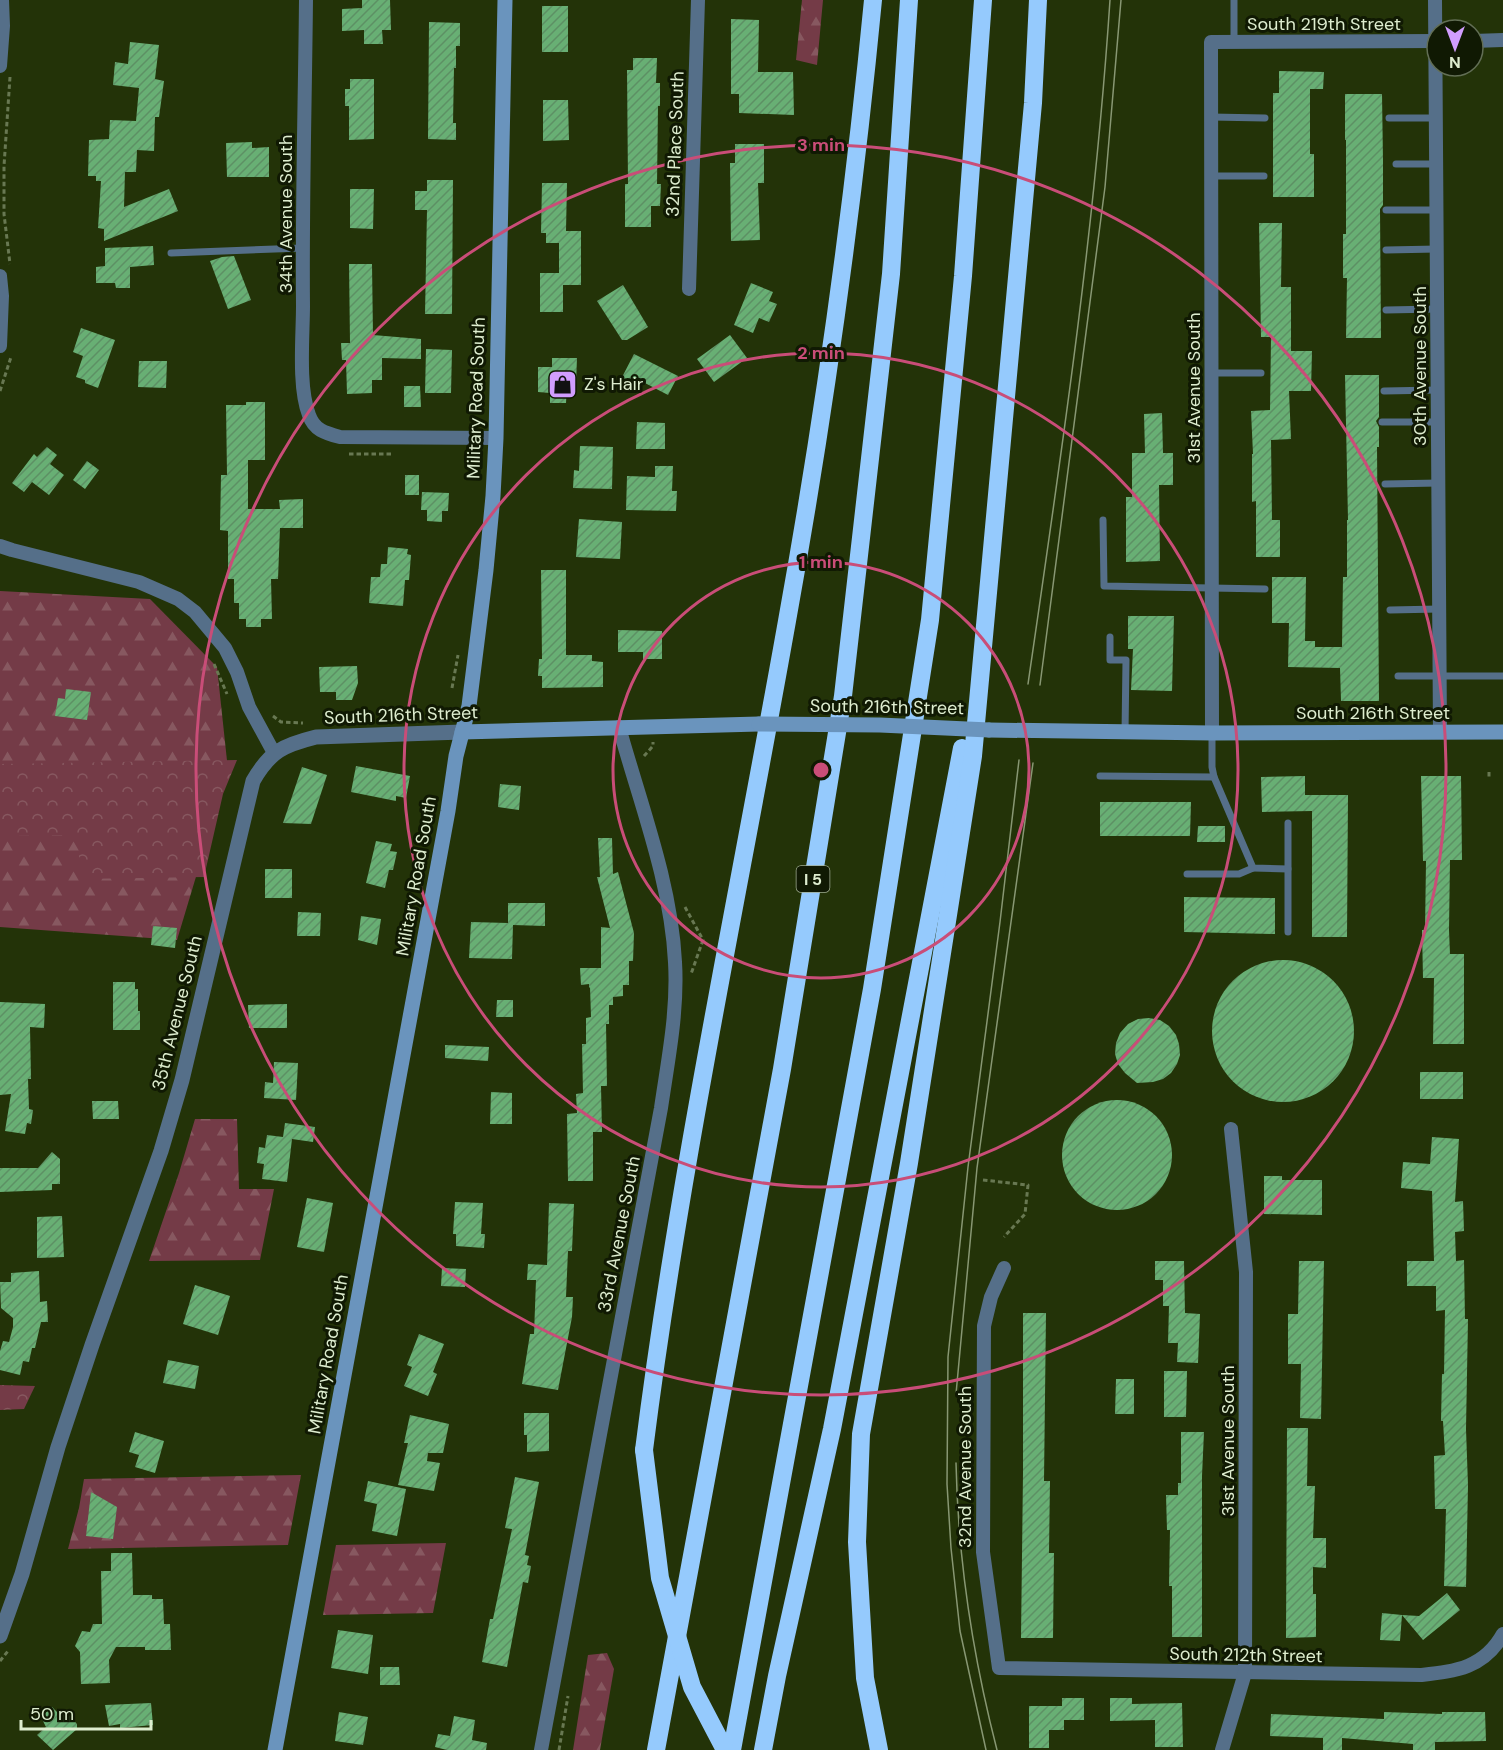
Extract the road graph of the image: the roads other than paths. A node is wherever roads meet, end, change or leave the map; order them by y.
1 (2, 0) edge
2 (306, 0) edge
3 (505, 0) edge
4 (698, 0) edge
5 (873, 0) edge
6 (909, 0) edge
7 (982, 0) edge
8 (1038, 0) edge
9 (1234, 0) edge
10 (1435, 0) edge
11 (1435, 18) edge
12 (1503, 40) edge
13 (1425, 41) edge
14 (1485, 41) edge
15 (1211, 42) joint
16 (1234, 42) junction
17 (5, 68) edge
18 (1436, 78) edge
19 (1211, 117) junction
20 (1265, 118) dead end
21 (1389, 118) dead end
22 (1435, 118) junction
23 (1396, 165) dead end
24 (1436, 165) junction
25 (1211, 176) junction
26 (1264, 176) dead end
27 (1386, 210) dead end
28 (1436, 210) junction
29 (303, 248) junction
30 (1437, 249) junction
31 (1386, 250) dead end
32 (171, 253) dead end
33 (0, 276) edge
34 (689, 289) dead end
35 (1437, 309) junction
36 (1386, 310) dead end
37 (0, 346) edge
38 (1212, 373) junction
39 (1261, 373) dead end
40 (1438, 390) junction
41 (1384, 391) dead end
42 (1382, 422) dead end
43 (1438, 422) junction
44 (496, 438) junction
45 (1438, 483) junction
46 (1385, 484) dead end
47 (996, 487) junction
48 (1103, 520) dead end
49 (0, 546) edge
50 (1265, 589) dead end
51 (1212, 590) junction
52 (1440, 609) junction
53 (1390, 610) dead end
54 (1110, 637) dead end
55 (1398, 676) dead end
56 (1440, 676) junction
57 (1503, 676) edge
58 (619, 727) junction
59 (1440, 731) junction
60 (462, 732) junction
61 (1503, 732) edge
62 (1125, 733) junction
63 (1212, 734) junction
64 (274, 753) junction
65 (1100, 776) dead end
66 (1214, 777) junction
67 (1288, 823) dead end
68 (1252, 868) junction
69 (1288, 869) junction
70 (1187, 874) dead end
71 (1288, 932) dead end
72 (1231, 1129) dead end
73 (1005, 1268) dead end
74 (1503, 1634) edge
75 (0, 1636) edge
76 (999, 1668) joint
77 (1245, 1672) junction
78 (275, 1750) edge
79 (541, 1750) edge
80 (656, 1750) edge
81 (726, 1750) edge
82 (732, 1750) edge
83 (763, 1750) edge
84 (879, 1750) edge
85 (1222, 1750) edge

1 - 17 street
2 - 29 street, 34th Avenue South
3 - 44 main road, Military Road South
4 - 34 street, 32nd Place South
5 - 81 highway, bridge
6 - 80 highway, I 5
7 - 82 highway
8 - 47 highway
9 - 16 lane
10 - 11 street, 30th Avenue South
12 - 14 street
13 - 16 street, South 219th Street
15 - 16 street, South 219th Street
15 - 19 street, 31st Avenue South
18 - 22 street, 30th Avenue South
19 - 20 lane
19 - 25 street, 31st Avenue South
21 - 22 lane
22 - 24 street, 30th Avenue South
23 - 24 lane
24 - 28 street, 30th Avenue South
25 - 26 lane
25 - 38 street, 31st Avenue South
27 - 28 lane
28 - 30 street, 30th Avenue South
29 - 32 lane
29 - 44 street, 34th Avenue South
30 - 31 lane
30 - 35 street, 30th Avenue South
33 - 37 street
35 - 36 lane
35 - 40 street, 30th Avenue South
38 - 39 lane
38 - 51 street, 31st Avenue South
40 - 41 lane
40 - 43 street, 30th Avenue South
42 - 43 lane
43 - 45 street, 30th Avenue South
44 - 60 main road, Military Road South
45 - 46 lane
45 - 52 street, 30th Avenue South
47 - 83 highway
47 - 84 highway
48 - 51 lane
49 - 64 street
50 - 51 lane
51 - 63 street, 31st Avenue South
52 - 53 lane
52 - 56 street, 30th Avenue South
54 - 62 lane
55 - 56 lane
56 - 57 lane
56 - 59 street, 30th Avenue South
58 - 60 main road, South 216th Street
58 - 62 main road, South 216th Street, bridge
58 - 79 street, 33rd Avenue South
59 - 61 main road, South 216th Street
59 - 63 main road, South 216th Street
60 - 64 street, South 216th Street
60 - 78 main road, Military Road South
62 - 63 main road, South 216th Street
63 - 66 lane
64 - 75 street, 35th Avenue South
65 - 66 lane
66 - 68 lane
67 - 69 lane
68 - 69 lane
68 - 70 lane
69 - 71 lane
72 - 77 street, 31st Avenue South
73 - 76 street, 32nd Avenue South
74 - 77 street, South 212th Street
76 - 77 street, South 212th Street
77 - 85 street, 31st Avenue South

